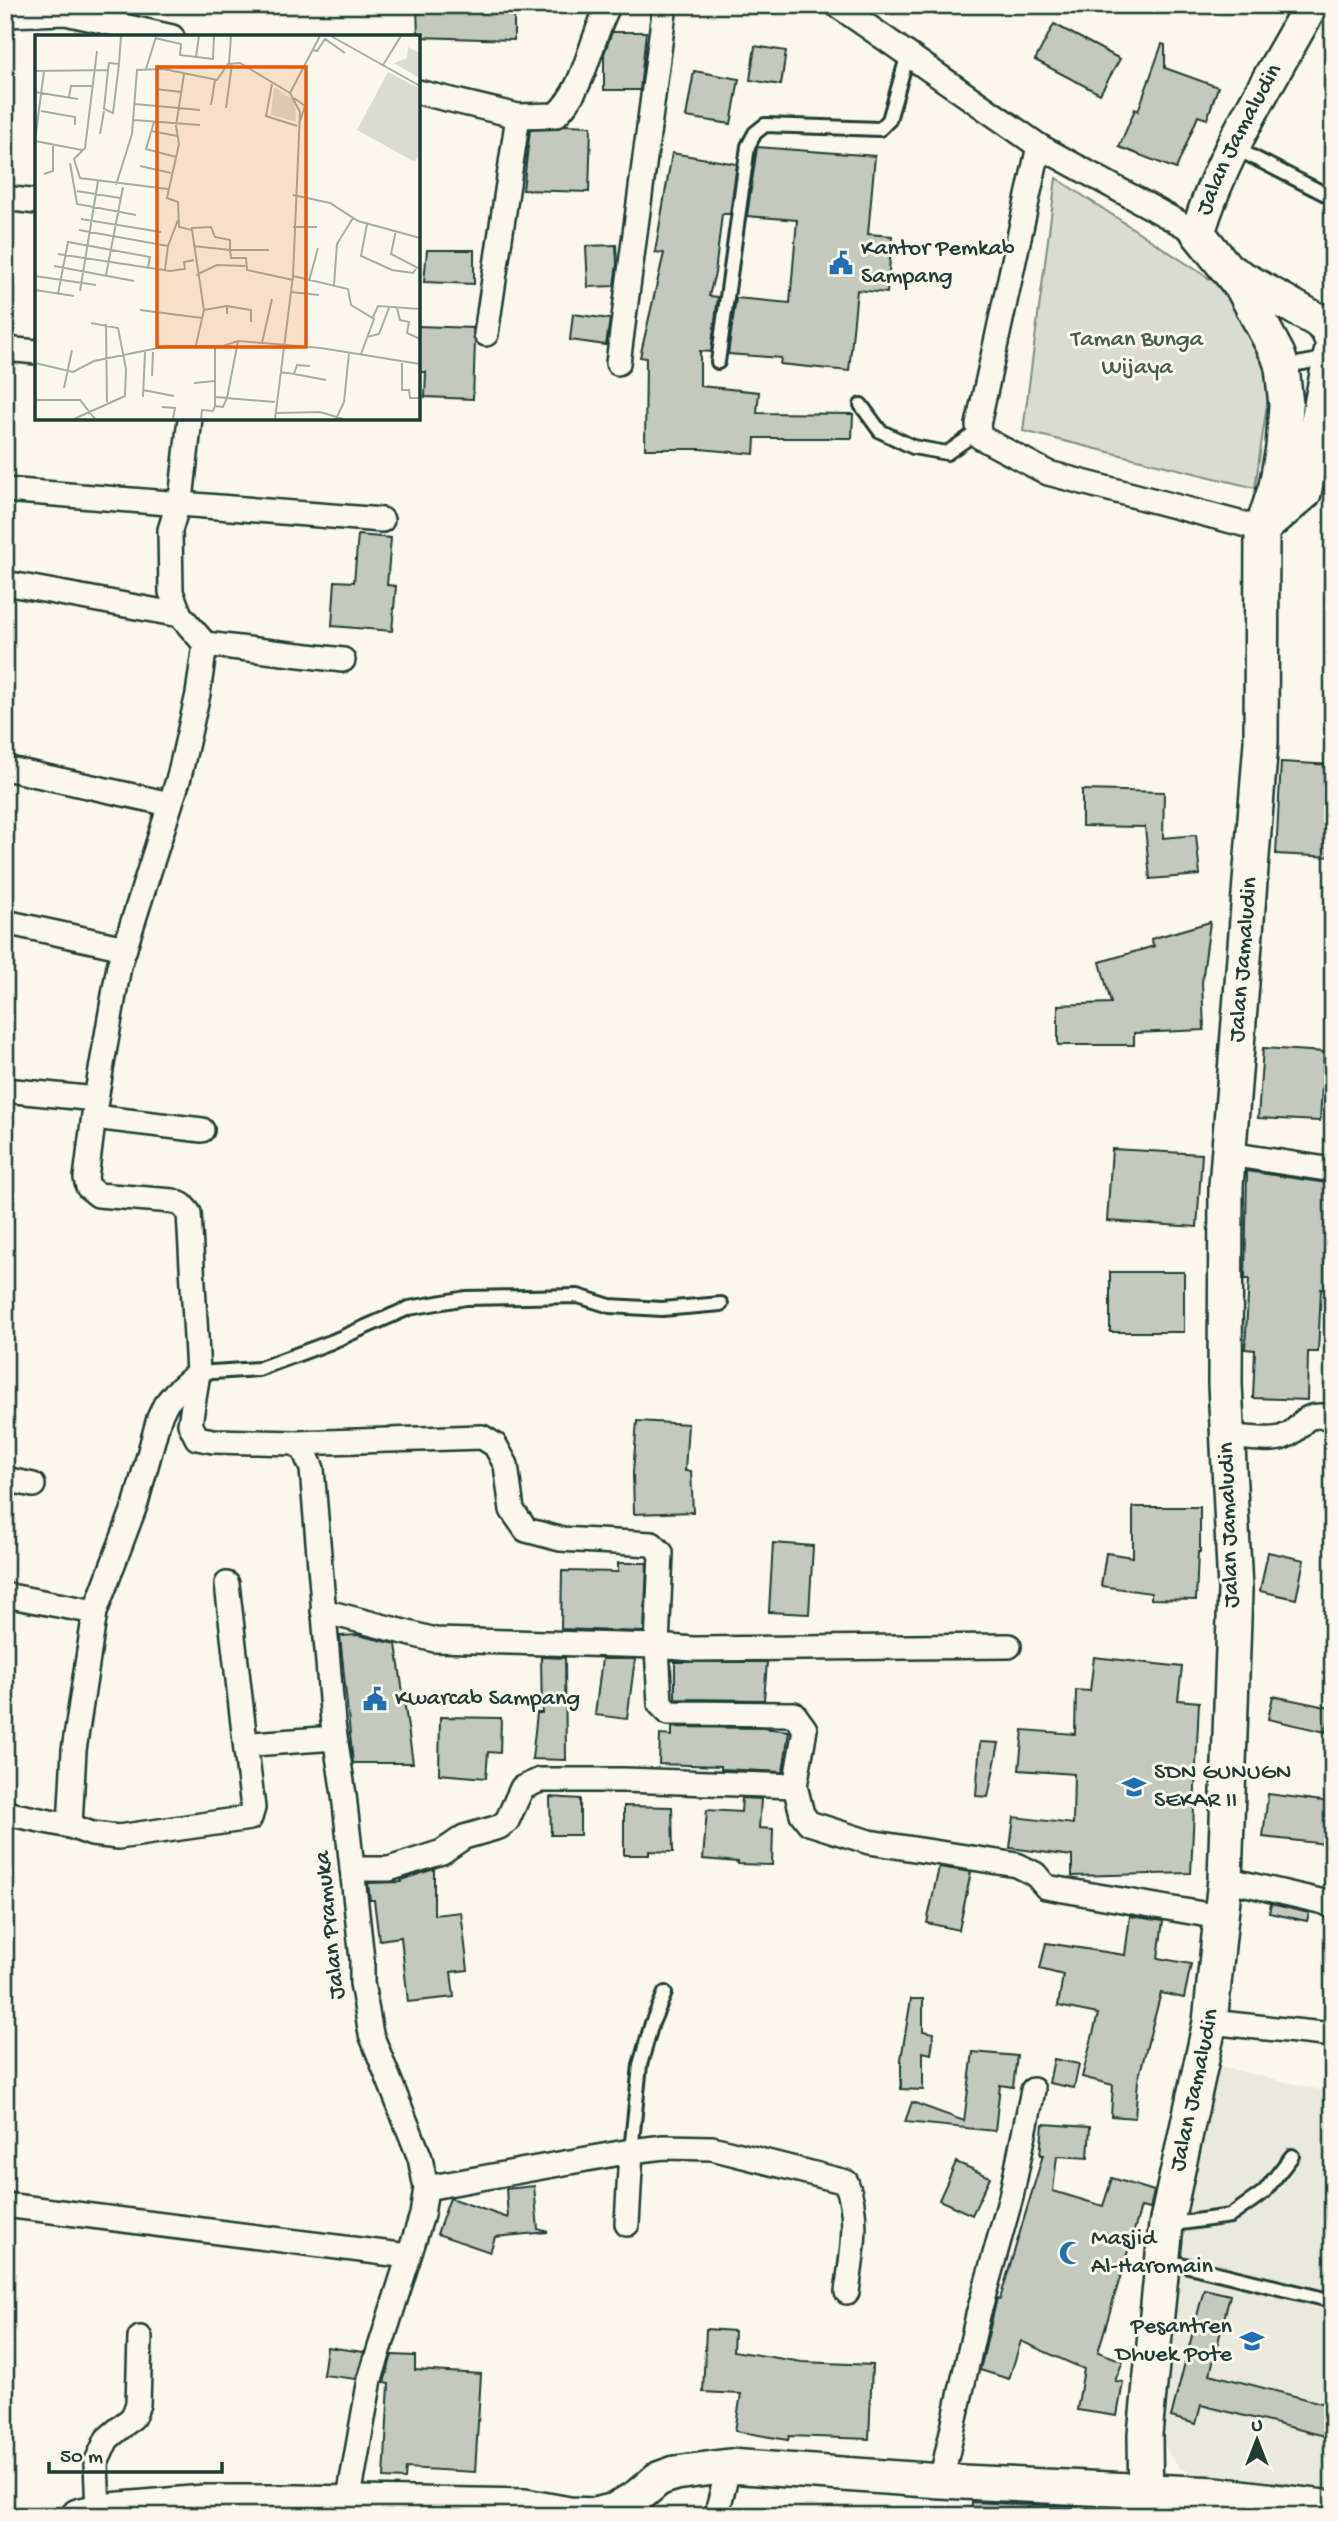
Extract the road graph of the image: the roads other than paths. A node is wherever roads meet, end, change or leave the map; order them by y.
1 (609, 5) edge
2 (665, 5) edge
3 (837, 5) edge
4 (1311, 5) edge
5 (5, 15) edge
6 (163, 35) edge
7 (908, 54) junction
8 (420, 92) edge
9 (518, 116) junction
10 (1039, 146) junction
11 (1234, 148) junction
12 (5, 198) edge
13 (1333, 198) edge
14 (35, 202) edge
15 (1198, 233) junction
16 (1230, 272) junction
17 (486, 334) dead end
18 (5, 349) edge
19 (35, 352) edge
20 (1332, 358) edge
21 (718, 362) dead end
22 (618, 363) dead end
23 (1282, 367) junction
24 (861, 405) dead end
25 (190, 420) edge
26 (977, 432) junction
27 (5, 491) edge
28 (178, 504) junction
29 (383, 520) dead end
30 (1262, 529) junction
31 (5, 583) edge
32 (180, 615) junction
33 (205, 644) junction
34 (343, 660) dead end
35 (5, 768) edge
36 (170, 804) junction
37 (5, 922) edge
38 (125, 948) junction
39 (5, 1090) edge
40 (95, 1108) junction
41 (202, 1130) dead end
42 (1229, 1154) junction
43 (1333, 1170) edge
44 (721, 1304) dead end
45 (198, 1373) junction
46 (1333, 1417) edge
47 (1227, 1436) junction
48 (295, 1443) junction
49 (5, 1479) edge
50 (33, 1485) dead end
51 (227, 1584) dead end
52 (5, 1595) edge
53 (323, 1611) junction
54 (95, 1612) junction
55 (657, 1646) junction
56 (1009, 1646) dead end
57 (335, 1738) junction
58 (246, 1750) junction
59 (795, 1786) junction
60 (5, 1813) edge
61 (71, 1826) junction
62 (352, 1869) junction
63 (1225, 1879) junction
64 (1333, 1907) edge
65 (1220, 1917) junction
66 (665, 1993) dead end
67 (1210, 2022) junction
68 (1333, 2035) edge
69 (1033, 2090) dead end
70 (631, 2151) junction
71 (1293, 2156) dead end
72 (426, 2188) junction
73 (5, 2205) edge
74 (627, 2224) dead end
75 (1166, 2225) junction
76 (408, 2256) junction
77 (1164, 2260) junction
78 (847, 2291) dead end
79 (1333, 2301) edge
80 (140, 2338) dead end
81 (729, 2466) junction
82 (941, 2481) junction
83 (348, 2503) junction
84 (1146, 2503) edge
85 (1333, 2508) edge
86 (277, 2509) edge
87 (526, 2511) edge
88 (88, 2513) edge
89 (716, 2516) edge

1 - 9 street
2 - 22 street
3 - 7 street
4 - 11 street, Jalan Jamaludin
5 - 6 street
7 - 10 street
7 - 21 lane
8 - 9 street
9 - 17 street
10 - 15 street
10 - 26 street
11 - 13 lane
11 - 15 street, Jalan Jamaludin
12 - 14 street
15 - 16 street, Jalan Jamaludin
16 - 20 street, Jalan Jamaludin
16 - 23 street, Jalan Jamaludin
18 - 19 street
20 - 23 lane
20 - 30 street, Jalan Jamaludin
23 - 30 street, Jalan Jamaludin
24 - 26 lane
25 - 28 street
26 - 30 street
27 - 28 street
28 - 29 street
28 - 32 street
30 - 42 street, Jalan Jamaludin
31 - 32 street
32 - 33 street
33 - 34 street
33 - 36 street
35 - 36 street
36 - 38 street
37 - 38 street
38 - 40 street
39 - 40 street
40 - 41 street
40 - 45 street
42 - 43 street
42 - 47 street, Jalan Jamaludin
44 - 45 lane
45 - 48 street
45 - 54 street
46 - 47 street
47 - 63 street, Jalan Jamaludin
48 - 53 street, Jalan Pramuka
48 - 55 street
49 - 50 street
51 - 58 street
52 - 54 street
53 - 55 street
53 - 57 street, Jalan Pramuka
54 - 61 street
55 - 56 street
55 - 59 street
57 - 58 street
57 - 62 street, Jalan Pramuka
58 - 61 street
59 - 62 street
59 - 65 street
60 - 61 street
62 - 72 street, Jalan Pramuka
63 - 64 street
63 - 65 street, Jalan Jamaludin
65 - 67 street, Jalan Jamaludin
66 - 70 lane
67 - 68 street
67 - 75 street, Jalan Jamaludin
69 - 82 street
70 - 72 street
70 - 74 street
70 - 78 street
71 - 75 lane
72 - 76 street, Jalan Pramuka
73 - 76 street
75 - 77 street, Jalan Jamaludin
76 - 83 street, Jalan Pramuka
77 - 79 lane
77 - 84 street, Jalan Jamaludin
80 - 88 street
81 - 82 street
81 - 87 street
81 - 89 street
82 - 84 street
83 - 86 street
83 - 87 street
84 - 85 street
86 - 88 street

